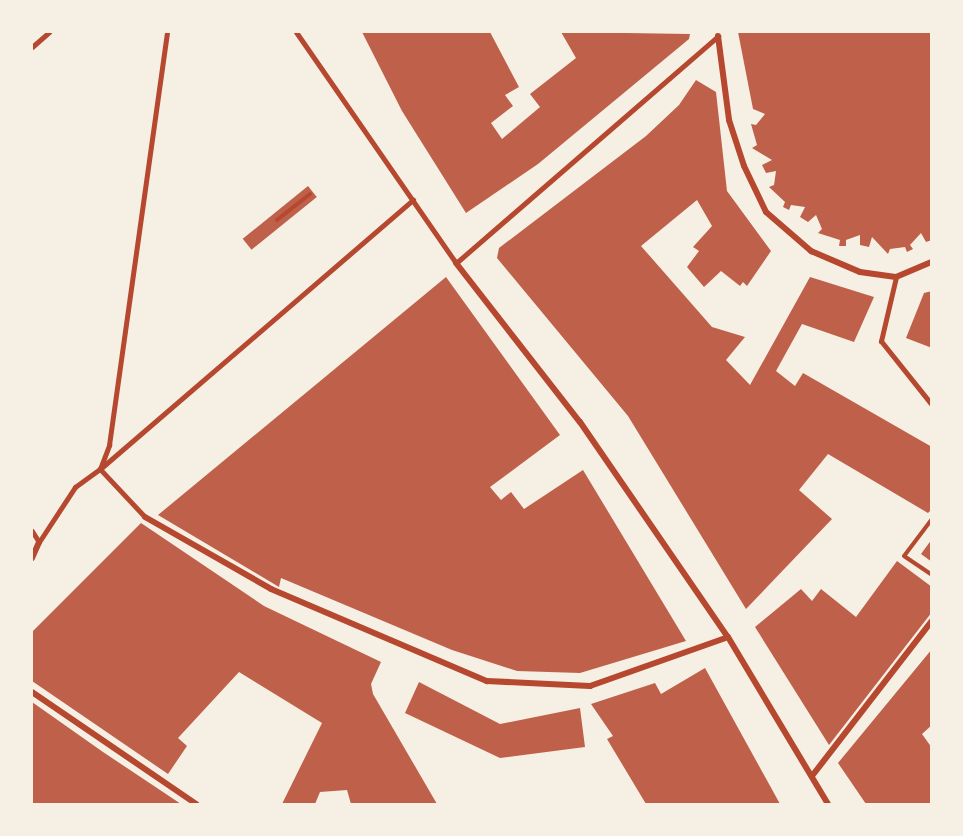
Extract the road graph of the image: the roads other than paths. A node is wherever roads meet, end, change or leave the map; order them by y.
1 (49, 32) edge
2 (167, 32) edge
3 (296, 32) edge
4 (718, 36) joint
5 (32, 46) edge
6 (413, 200) junction
7 (932, 262) edge
8 (456, 263) junction
9 (896, 277) junction
10 (932, 405) edge
11 (100, 469) junction
12 (145, 517) joint
13 (32, 531) edge
14 (39, 542) junction
15 (32, 558) edge
16 (932, 621) edge
17 (728, 637) junction
18 (32, 692) edge
19 (812, 776) junction
20 (196, 804) edge
21 (828, 804) edge

1 - 5 street
2 - 11 street
3 - 6 street
4 - 8 street
4 - 9 street
6 - 8 street
6 - 11 street
7 - 9 street
8 - 17 street
9 - 10 street
11 - 12 street
11 - 14 street
12 - 17 street
13 - 14 street
14 - 15 street
16 - 19 street
17 - 19 street
18 - 20 street
19 - 21 street

